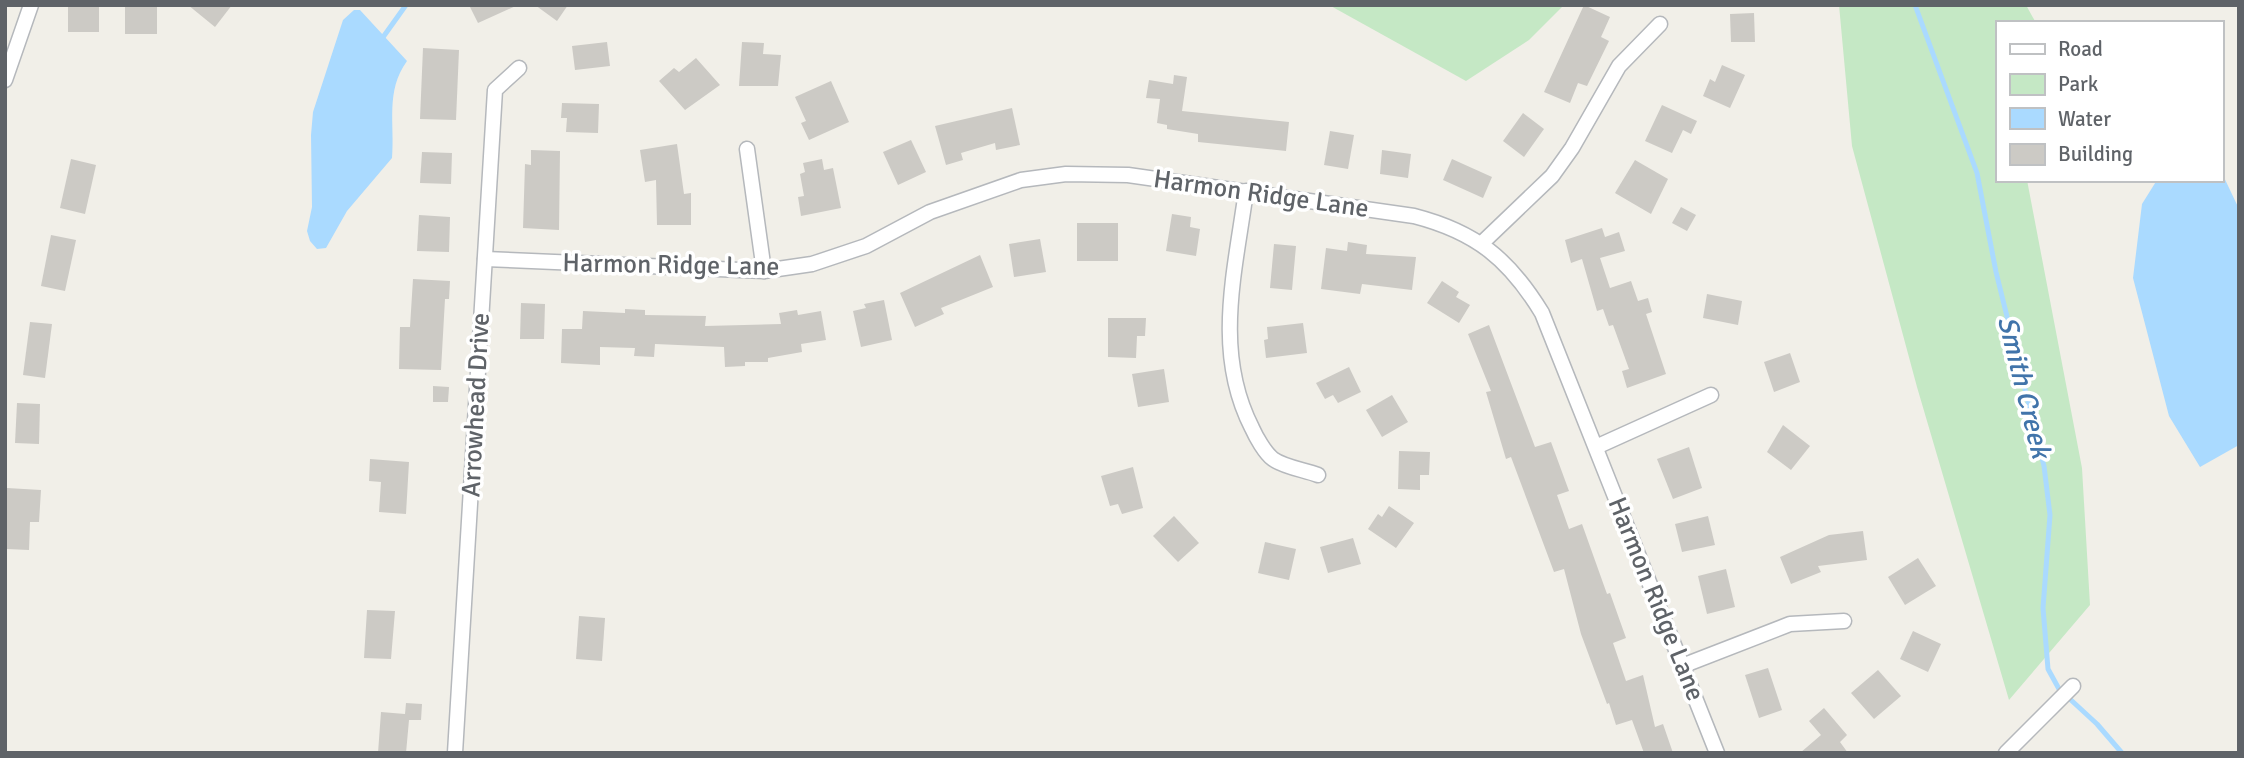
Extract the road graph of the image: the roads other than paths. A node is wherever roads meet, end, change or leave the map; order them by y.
1 (31, 5) edge
2 (1660, 24) dead end
3 (519, 68) dead end
4 (5, 80) edge
5 (747, 149) dead end
6 (1246, 191) junction
7 (1482, 243) junction
8 (485, 259) junction
9 (764, 271) junction
10 (1711, 395) dead end
11 (1596, 447) junction
12 (1318, 475) dead end
13 (1844, 621) dead end
14 (1682, 666) junction
15 (2073, 686) dead end
16 (455, 753) edge
17 (1717, 753) edge
18 (2006, 753) edge

1 - 4 street
2 - 7 street
3 - 8 street, Arrowhead Drive
5 - 9 street
6 - 7 street, Harmon Ridge Lane
6 - 9 street, Harmon Ridge Lane
6 - 12 street
7 - 11 street, Harmon Ridge Lane
8 - 9 street, Harmon Ridge Lane
8 - 16 street, Arrowhead Drive
10 - 11 street
11 - 14 street, Harmon Ridge Lane
13 - 14 street
14 - 17 street, Harmon Ridge Lane
15 - 18 street

